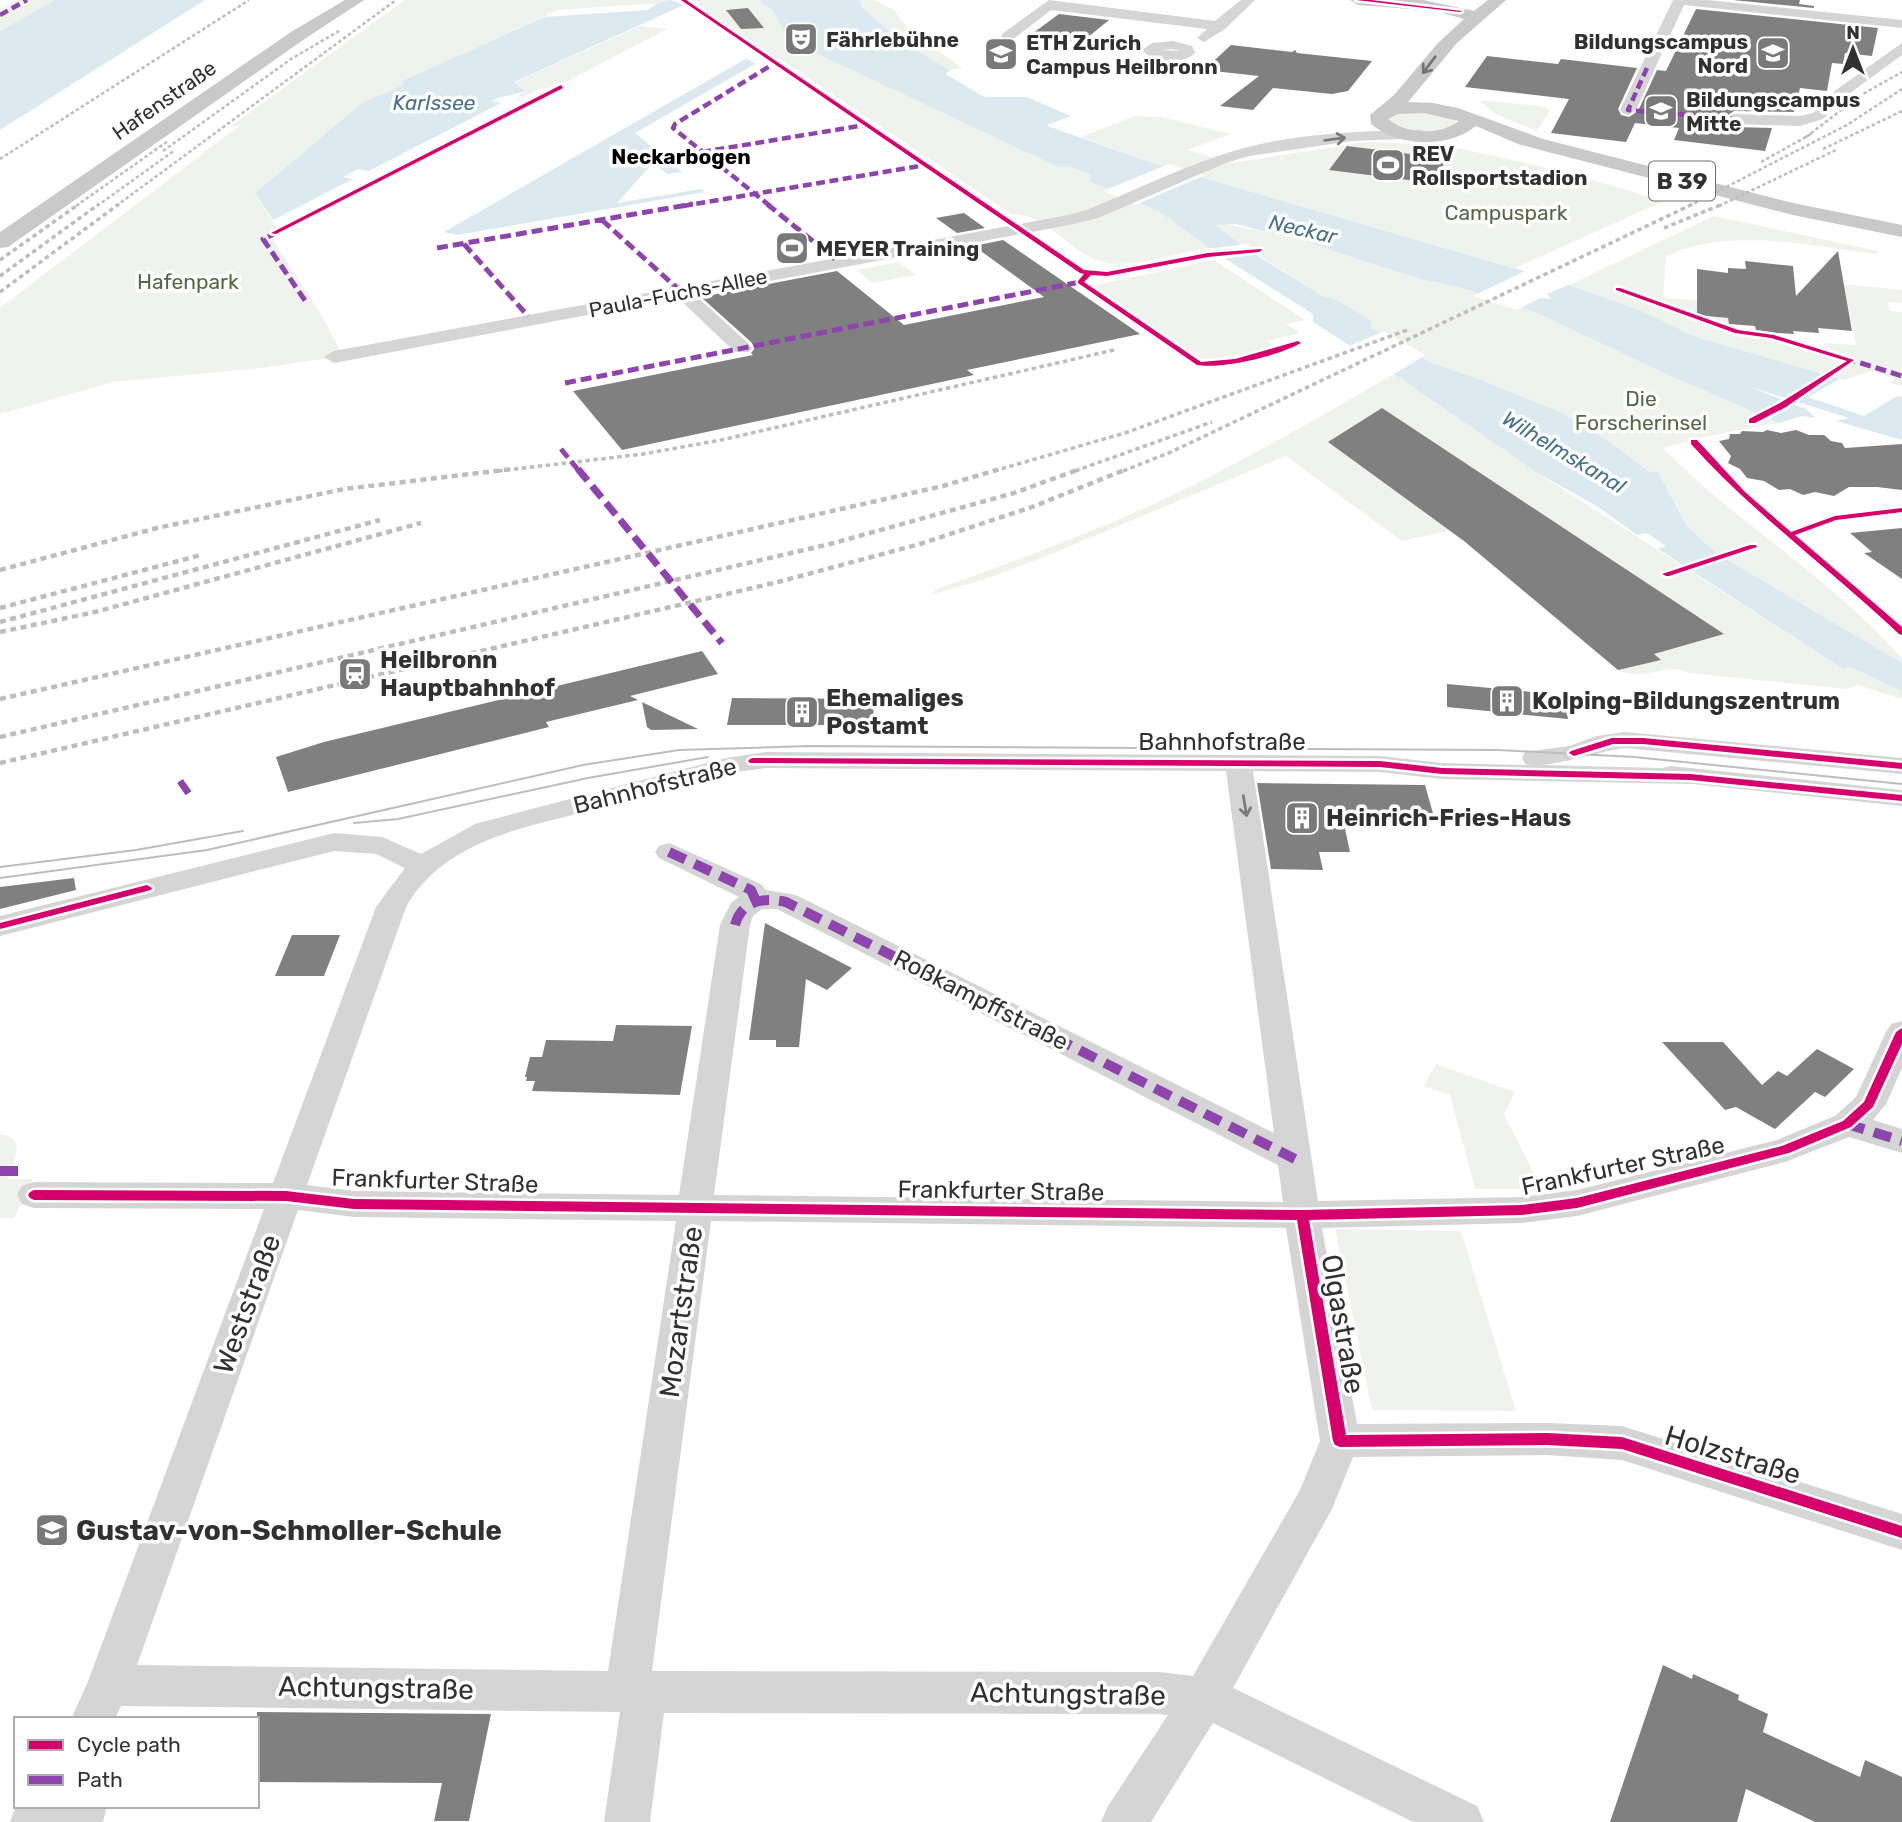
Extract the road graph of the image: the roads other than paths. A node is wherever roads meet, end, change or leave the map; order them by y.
1 (356, 0) edge
2 (1249, 0) edge
3 (1358, 0) edge
4 (1404, 0) edge
5 (1504, 0) edge
6 (1053, 3) edge
7 (1486, 12) edge
8 (1902, 24) edge
9 (1220, 26) junction
10 (1007, 37) dead end
11 (1183, 47) dead end
12 (1902, 47) edge
13 (1458, 58) dead end
14 (1437, 89) dead end
15 (1628, 110) dead end
16 (1385, 111) junction
17 (1466, 116) junction
18 (1734, 119) dead end
19 (1421, 135) junction
20 (1214, 158) junction
21 (1902, 231) edge
22 (0, 242) edge
23 (1902, 242) edge
24 (679, 291) junction
25 (742, 348) dead end
26 (332, 355) dead end
27 (1643, 741) junction
28 (1597, 744) junction
29 (1622, 761) junction
30 (1238, 763) junction
31 (1380, 764) junction
32 (1902, 766) edge
33 (1542, 772) junction
34 (1690, 777) junction
35 (1902, 798) edge
36 (669, 852) dead end
37 (424, 866) junction
38 (755, 901) junction
39 (0, 926) edge
40 (1902, 1032) edge
41 (1847, 1124) junction
42 (1902, 1141) edge
43 (1295, 1159) junction
44 (34, 1195) dead end
45 (286, 1196) junction
46 (695, 1208) junction
47 (1302, 1215) junction
48 (1340, 1441) junction
49 (1902, 1532) edge
50 (636, 1691) junction
51 (1204, 1698) junction
52 (99, 1708) edge
53 (627, 1822) edge
54 (1124, 1822) edge
55 (1461, 1822) edge

1 - 22 main road, Hafenstraße
2 - 9 street
3 - 7 main road
4 - 7 main road
5 - 7 main road
6 - 9 street
6 - 10 street
7 - 13 main road
7 -> 16 main road
8 - 15 street
9 - 11 street
12 - 18 street
14 - 17 main road, B 39
16 - 17 main road
16 - 19 main road, B 39
16 - 20 street
17 - 19 main road
17 - 21 main road, B 39
20 -> 19 street
19 - 23 main road, B 39
20 - 24 street, Paula-Fuchs-Allee
24 - 25 street
24 - 26 street, Paula-Fuchs-Allee
27 - 28 street, Bahnhofstraße
27 - 29 street
27 - 32 street, Bahnhofstraße
28 - 29 street, Bahnhofstraße
28 - 31 street, Bahnhofstraße
29 - 33 street, Bahnhofstraße
29 - 34 street, Bahnhofstraße
30 - 31 street, Bahnhofstraße
30 - 37 street, Bahnhofstraße
30 -> 43 street, Olgastraße
31 - 33 street, Bahnhofstraße
33 - 34 street, Bahnhofstraße
34 - 35 street, Bahnhofstraße
36 - 38 street
37 - 39 street
37 - 45 street, Weststraße
38 - 43 street, Roßkampffstraße
38 - 46 street, Mozartstraße
40 - 41 street, Frankfurter Straße
41 - 42 street
41 - 47 street, Frankfurter Straße
43 - 47 street, Olgastraße
44 - 45 street, Frankfurter Straße
45 - 46 street, Frankfurter Straße
45 - 52 street, Weststraße
46 - 47 street, Frankfurter Straße
46 - 50 street, Mozartstraße
47 - 48 street, Olgastraße
48 - 49 street, Holzstraße
48 - 51 street
50 - 51 street, Achtungstraße
50 - 52 street, Achtungstraße
50 - 53 street
51 - 54 street
51 - 55 street, Achtungstraße

